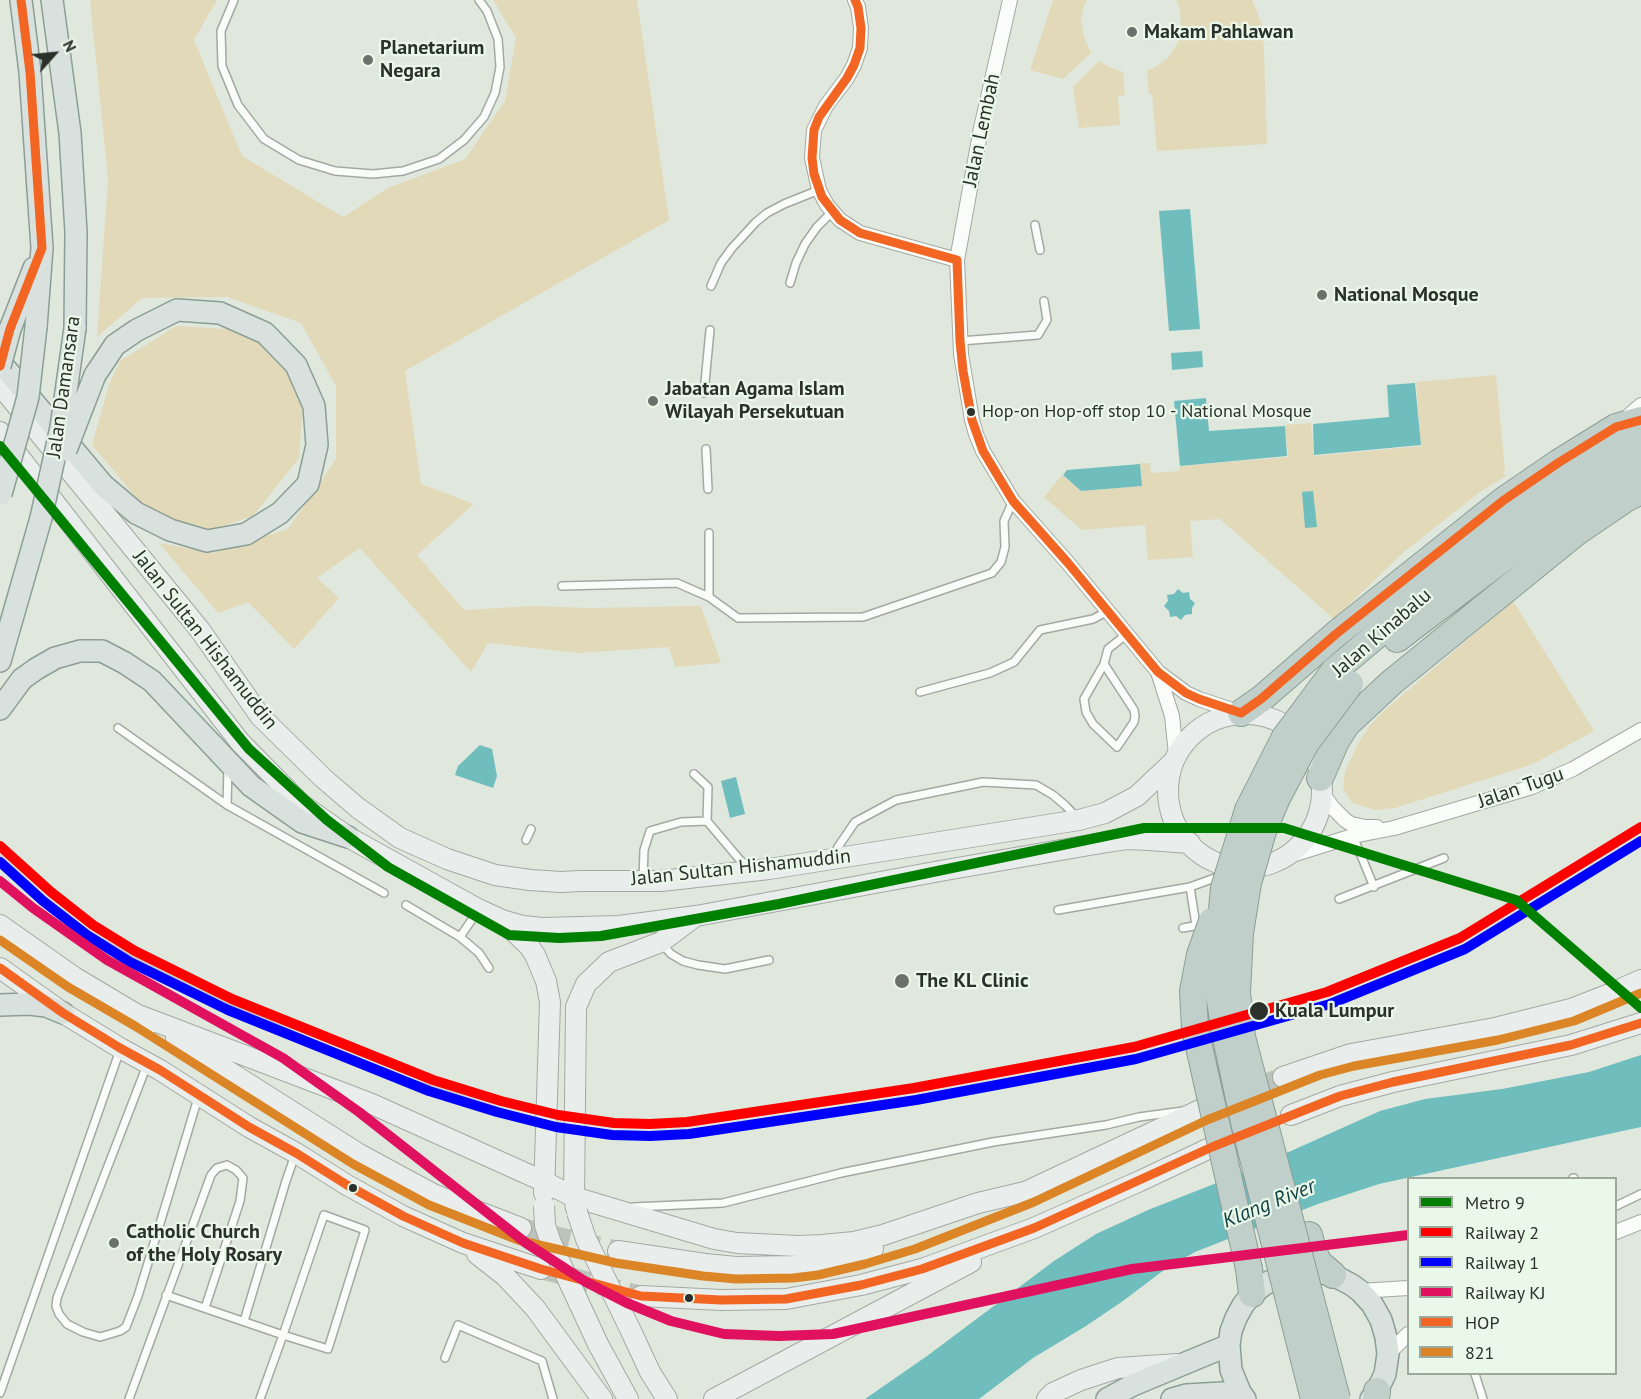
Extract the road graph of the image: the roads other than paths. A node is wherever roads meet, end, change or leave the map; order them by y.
1 (21, 0) edge
2 (52, 0) edge
3 (234, 0) edge
4 (479, 0) edge
5 (855, 0) edge
6 (1010, 0) edge
7 (819, 190) junction
8 (832, 212) junction
9 (1035, 225) dead end
10 (42, 248) junction
11 (1040, 250) dead end
12 (957, 260) junction
13 (790, 283) dead end
14 (711, 286) dead end
15 (1044, 301) dead end
16 (710, 330) dead end
17 (960, 341) junction
18 (0, 364) edge
19 (0, 385) edge
20 (704, 393) dead end
21 (1641, 405) edge
22 (1641, 420) edge
23 (1616, 427) junction
24 (0, 432) edge
25 (1641, 440) edge
26 (706, 449) dead end
27 (1641, 465) edge
28 (708, 489) dead end
29 (1641, 491) edge
30 (0, 495) edge
31 (1013, 501) junction
32 (41, 518) junction
33 (709, 533) dead end
34 (562, 586) dead end
35 (709, 597) junction
36 (1108, 611) junction
37 (1127, 634) junction
38 (0, 661) edge
39 (1104, 664) junction
40 (1158, 672) junction
41 (1342, 678) junction
42 (920, 692) dead end
43 (0, 709) edge
44 (1241, 713) junction
45 (117, 728) dead end
46 (1641, 730) edge
47 (228, 759) junction
48 (1174, 759) junction
49 (694, 774) dead end
50 (1320, 785) junction
51 (227, 805) junction
52 (1079, 820) junction
53 (707, 821) junction
54 (1394, 828) junction
55 (531, 829) dead end
56 (1353, 836) junction
57 (348, 837) junction
58 (526, 840) dead end
59 (1190, 843) junction
60 (1285, 857) junction
61 (1444, 858) dead end
62 (832, 859) junction
63 (1243, 869) junction
64 (754, 871) junction
65 (643, 881) junction
66 (1374, 886) junction
67 (1190, 887) junction
68 (1224, 888) junction
69 (384, 893) dead end
70 (1339, 899) dead end
71 (406, 904) dead end
72 (478, 909) junction
73 (1058, 910) dead end
74 (696, 916) junction
75 (502, 920) junction
76 (0, 925) edge
77 (1196, 925) junction
78 (1233, 926) junction
79 (1183, 928) dead end
80 (460, 937) junction
81 (661, 942) junction
82 (770, 960) dead end
83 (0, 968) edge
84 (489, 968) dead end
85 (1641, 980) edge
86 (5, 1007) edge
87 (63, 1012) junction
88 (141, 1016) junction
89 (1641, 1023) edge
90 (120, 1048) junction
91 (147, 1063) junction
92 (1283, 1077) tunnel mouth
93 (199, 1095) junction
94 (1200, 1110) joint
95 (1291, 1115) dead end
96 (1212, 1147) dead end
97 (296, 1153) junction
98 (68, 1171) dead end
99 (77, 1173) junction
100 (545, 1182) junction
101 (1029, 1191) junction
102 (1641, 1194) edge
103 (575, 1204) junction
104 (1617, 1206) edge
105 (613, 1208) junction
106 (1641, 1222) edge
107 (521, 1228) tunnel mouth
108 (1034, 1228) junction
109 (1617, 1232) edge
110 (463, 1243) junction
111 (618, 1251) tunnel mouth
112 (541, 1269) tunnel mouth
113 (1332, 1275) junction
114 (1407, 1288) edge
115 (1360, 1291) junction
116 (1252, 1294) junction
117 (166, 1295) junction
118 (641, 1296) tunnel mouth
119 (205, 1308) junction
120 (244, 1321) junction
121 (283, 1335) junction
122 (1407, 1335) edge
123 (1229, 1345) junction
124 (1388, 1354) junction
125 (445, 1358) dead end
126 (1182, 1364) junction
127 (1475, 1375) edge
128 (0, 1394) edge
129 (1243, 1396) edge
130 (1375, 1396) edge
131 (129, 1399) edge
132 (260, 1399) edge
133 (553, 1399) edge
134 (602, 1399) edge
135 (628, 1399) edge
136 (667, 1399) edge
137 (714, 1399) edge
138 (1047, 1399) edge
139 (1107, 1399) edge
140 (1172, 1399) edge
141 (1314, 1399) edge
142 (1336, 1399) edge
143 (1483, 1399) edge

1 - 10 main road, Jalan Damansara
2 - 32 main road, Jalan Damansara, bridge
3 - 4 lane
5 - 7 street
6 - 12 street, Jalan Lembah
7 - 8 street
7 - 14 lane
8 - 12 street
8 - 13 lane
9 - 11 lane
10 - 18 main road, bridge
10 - 30 main road, Jalan Damansara, bridge
12 - 17 street, Jalan Lembah
15 - 17 lane
16 - 20 lane
17 - 31 street, Jalan Lembah
18 - 32 main road, bridge
19 - 65 main road, Jalan Sultan Hishamuddin
21 - 23 street
22 - 23 highway
23 - 44 highway
24 - 57 main road, Jalan Sultan Hishamuddin
25 - 41 highway, Jalan Kinabalu
26 - 28 lane
27 - 41 highway, Jalan Kinabalu
29 - 50 highway
31 - 35 lane
31 - 36 street, Jalan Lembah
32 - 38 main road, Jalan Damansara
33 - 35 lane
34 - 35 lane
36 - 37 street, Jalan Lembah
36 - 42 lane
37 - 39 lane
37 - 40 street, Jalan Lembah
39 - 39 lane
40 - 44 street
40 - 48 street
41 - 68 highway, Jalan Kinabalu, bridge
41 - 78 highway, Jalan Kinabalu, bridge
43 - 47 main road
44 - 48 main road
44 - 50 main road
45 - 51 lane
46 - 54 street, Jalan Tugu
47 - 51 lane
47 - 57 main road
48 - 52 main road, Jalan Sultan Hishamuddin
48 - 59 main road
49 - 53 lane
50 - 54 street, Jalan Tugu
50 - 60 main road
51 - 69 lane
52 - 62 main road, Jalan Sultan Hishamuddin
52 - 62 lane
53 - 64 lane
53 - 65 lane
54 - 56 street, Jalan Tugu
55 - 58 lane
56 - 60 street, Jalan Tugu
56 - 66 lane
57 - 72 main road, Jalan Sultan Hishamuddin
59 - 63 main road
59 - 74 main road, Jalan Sultan Hishamuddin
60 - 63 main road
61 - 66 lane
62 - 64 main road, Jalan Sultan Hishamuddin
63 - 67 lane
64 - 65 main road, Jalan Sultan Hishamuddin
66 - 70 lane
67 - 73 lane
67 - 77 lane
68 - 116 highway, bridge
68 - 141 highway, Jalan Kinabalu, bridge
71 - 80 lane
72 - 75 main road, Jalan Sultan Hishamuddin
72 - 80 lane
74 - 75 main road, Jalan Sultan Hishamuddin
74 - 81 main road
75 - 100 main road
76 - 88 main road
77 - 78 lane
77 - 79 lane
78 - 113 highway, bridge
78 - 142 highway, Jalan Kinabalu, bridge
80 - 84 lane
81 - 82 lane
81 - 103 main road
83 - 87 main road
85 - 92 main road
86 - 87 main road
87 - 90 main road
88 - 100 main road
88 - 107 main road
89 - 95 main road
90 - 91 main road
90 - 99 lane
91 - 93 main road
91 - 93 lane
93 - 97 main road
94 - 101 main road
94 - 105 lane
96 - 108 main road
97 - 110 main road
97 - 120 lane
98 - 99 lane
99 - 128 lane
100 - 103 main road
100 - 135 main road, bridge
101 - 105 main road
101 - 111 main road
102 - 104 lane
103 - 105 main road
103 - 136 main road, bridge
106 - 109 street
108 - 118 main road
108 - 137 main road
110 - 112 main road
110 - 134 main road
113 - 115 main road
113 - 116 main road
114 - 115 street
115 - 124 main road
116 - 123 main road
117 - 119 lane
117 - 119 lane
117 - 131 lane
119 - 120 lane
120 - 121 lane
121 - 121 lane
121 - 132 lane
122 - 124 street
123 - 126 main road
123 - 129 main road
124 - 130 main road
125 - 133 lane
126 - 138 main road
126 - 139 main road
127 - 143 lane
129 - 140 main road

